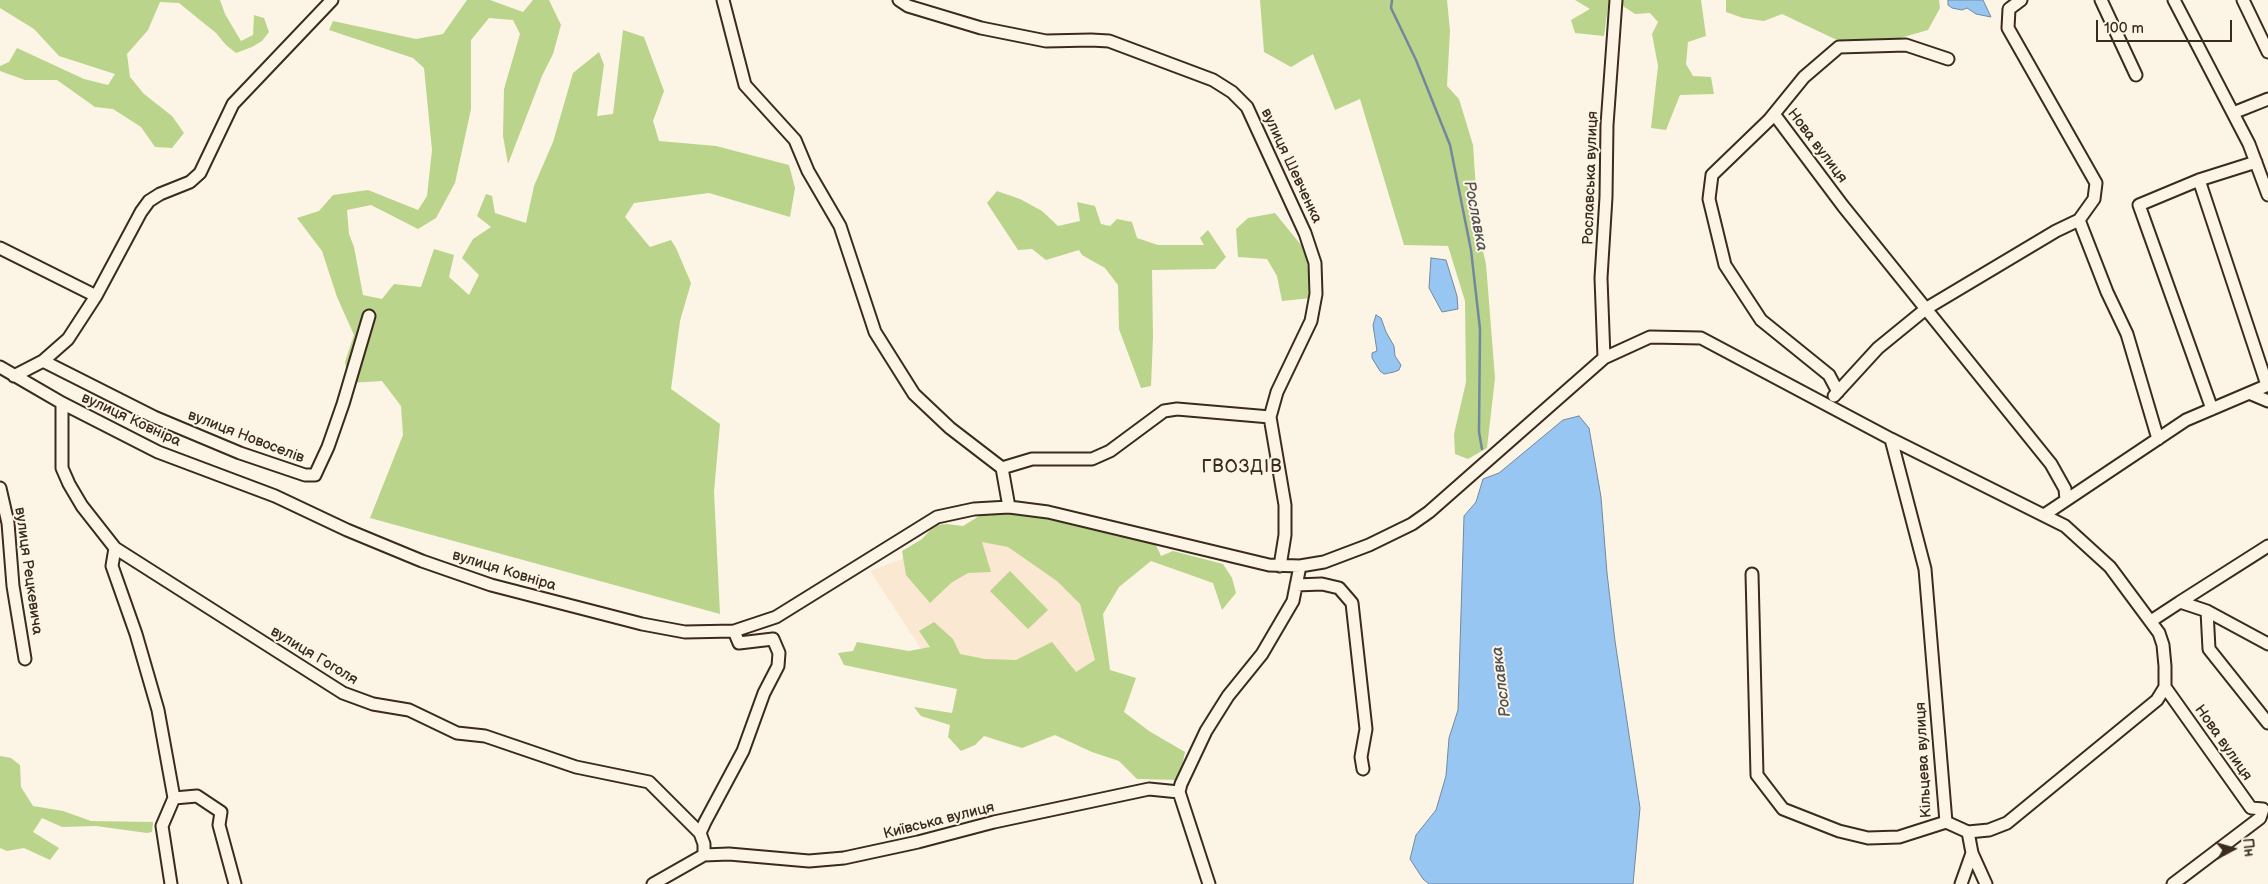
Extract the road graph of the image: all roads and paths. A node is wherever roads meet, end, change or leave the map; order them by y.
1 (332, 0) edge
2 (723, 0) edge
3 (899, 0) edge
4 (1616, 0) edge
5 (2021, 0) edge
6 (2101, 0) edge
7 (2174, 0) edge
8 (2243, 0) edge
9 (2268, 52) edge
10 (1948, 59) dead end
11 (2136, 75) dead end
12 (2268, 99) edge
13 (2233, 113) junction
14 (1774, 114) junction
15 (2256, 162) junction
16 (2199, 180) junction
17 (2268, 195) edge
18 (2079, 220) junction
19 (0, 248) edge
20 (96, 296) junction
21 (1927, 308) junction
22 (370, 316) dead end
23 (1604, 358) junction
24 (43, 360) junction
25 (0, 367) edge
26 (14, 376) junction
27 (2268, 385) edge
28 (1838, 392) junction
29 (2250, 393) junction
30 (2268, 401) edge
31 (62, 403) junction
32 (1826, 404) junction
33 (2212, 409) junction
34 (1270, 417) junction
35 (1891, 439) junction
36 (2158, 439) junction
37 (1002, 468) junction
38 (0, 488) edge
39 (2066, 500) junction
40 (1009, 507) junction
41 (2044, 515) junction
42 (2268, 546) edge
43 (115, 548) junction
44 (1280, 566) junction
45 (1300, 566) junction
46 (1752, 574) dead end
47 (1296, 585) junction
48 (2180, 602) junction
49 (2207, 610) junction
50 (2151, 621) junction
51 (734, 631) junction
52 (2268, 644) edge
53 (25, 659) dead end
54 (2165, 687) junction
55 (2268, 723) edge
56 (1363, 769) dead end
57 (1179, 792) junction
58 (174, 798) junction
59 (2266, 809) edge
60 (1946, 822) junction
61 (1968, 832) junction
62 (700, 833) junction
63 (1972, 853) junction
64 (704, 855) junction
65 (171, 884) edge
66 (235, 884) edge
67 (653, 884) edge
68 (1209, 884) edge
69 (1961, 884) edge
70 (1986, 884) edge
71 (2173, 884) edge

1 - 20 street
2 - 37 street
3 - 34 street, вулиця Шевченка
4 - 23 street, Рославська вулиця
5 - 18 street
6 - 11 street
7 - 13 street
8 - 9 street
10 - 14 street, Нова вулиця
12 - 13 street
13 - 15 street
14 - 21 street, Нова вулиця
14 - 28 street
15 - 16 street
15 - 17 street
16 - 27 street
16 - 33 street
18 - 21 street
18 - 36 street
19 - 20 street
20 - 24 street
21 - 28 street
21 - 39 street, Нова вулиця
22 - 24 street, вулиця Новоселів
23 - 32 street, вулиця Ковніра
23 - 45 street, вулиця Ковніра
24 - 26 street
25 - 26 street, вулиця Ковніра
26 - 31 street, вулиця Ковніра
27 - 29 street
28 - 32 street
29 - 30 street
29 - 33 street
31 - 43 street, вулиця Гоголя
31 - 51 street, вулиця Ковніра
32 - 35 street, вулиця Ковніра
33 - 36 street
34 - 37 street
34 - 44 street, вулиця Шевченка
35 - 41 street, вулиця Ковніра
35 - 60 street, Кільцева вулиця
36 - 39 street
37 - 40 street
38 - 53 street, вулиця Рецкевича
39 - 41 street
40 - 44 street, вулиця Ковніра
40 - 51 street, вулиця Ковніра
41 - 50 street, вулиця Ковніра
42 - 48 street
43 - 58 street
43 - 62 street, вулиця Гоголя
44 - 45 street, вулиця Ковніра
45 - 47 street
46 - 60 street, Кільцева вулиця
47 - 56 street
47 - 57 street
48 - 49 street
48 - 50 street
49 - 52 street
49 - 55 street
50 - 54 street, вулиця Ковніра
51 - 62 street
54 - 59 street, Нова вулиця
54 - 61 street
57 - 64 street, Київська вулиця
57 - 68 street
58 - 65 street
58 - 66 street
59 - 71 street, Нова вулиця
60 - 61 street
61 - 63 street
62 - 64 street
63 - 69 street
63 - 70 street
64 - 67 street, Київська вулиця

